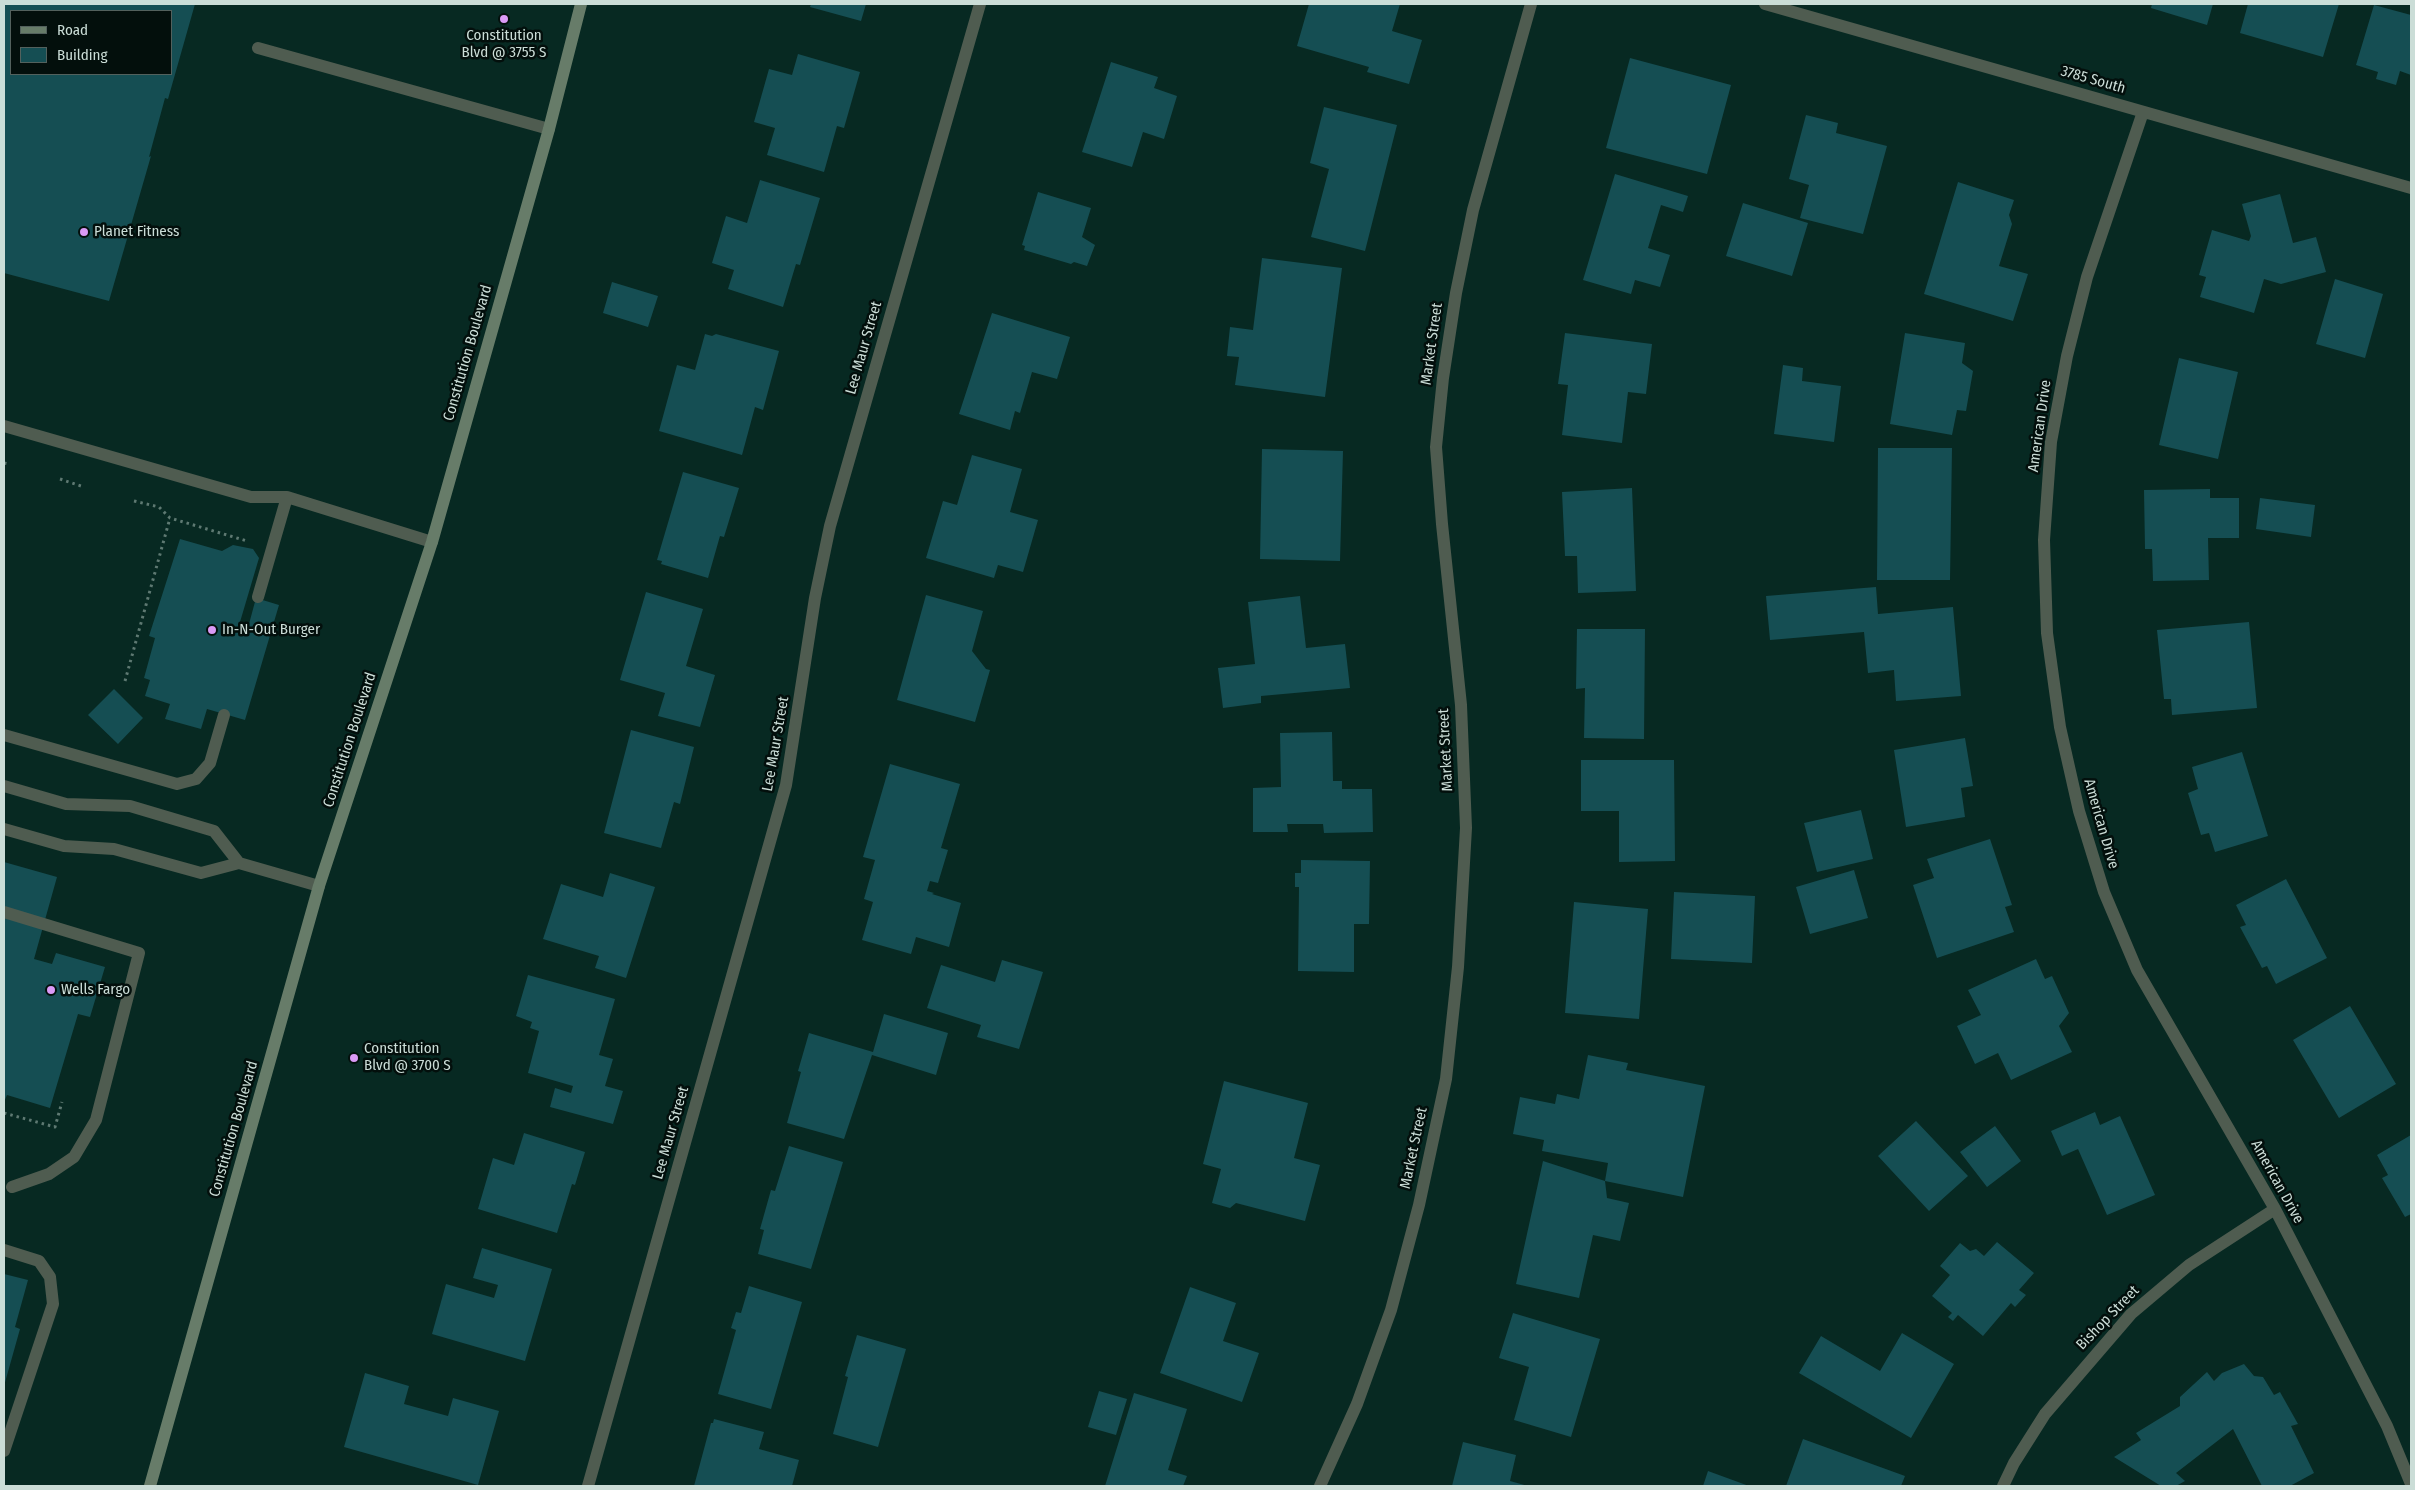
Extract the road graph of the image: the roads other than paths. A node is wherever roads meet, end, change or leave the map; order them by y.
1 (581, 4) edge
2 (980, 4) edge
3 (1531, 4) edge
4 (1765, 4) edge
5 (258, 48) dead end
6 (2143, 112) junction
7 (549, 129) junction
8 (2411, 188) edge
9 (4, 426) edge
10 (287, 497) junction
11 (432, 542) junction
12 (258, 597) dead end
13 (224, 715) dead end
14 (4, 735) edge
15 (4, 786) edge
16 (4, 829) edge
17 (240, 863) junction
18 (319, 886) junction
19 (4, 912) edge
20 (12, 1187) dead end
21 (2275, 1210) junction
22 (4, 1250) edge
23 (4, 1451) edge
24 (2411, 1484) edge
25 (150, 1486) edge
26 (588, 1486) edge
27 (1320, 1486) edge
28 (2002, 1486) edge

1 - 7 main road, Constitution Boulevard
2 - 26 street, Lee Maur Street
3 - 27 street, Market Street
4 - 6 street, 3785 South
5 - 7 street
6 - 8 street, 3785 South
6 - 21 street, American Drive
7 - 11 main road, Constitution Boulevard
9 - 10 street
10 - 11 street
10 - 12 street
11 - 18 main road, Constitution Boulevard
13 - 14 street
15 - 17 street
16 - 17 street
17 - 18 street
18 - 25 main road, Constitution Boulevard
19 - 20 street
21 - 24 street, American Drive
21 - 28 street, Bishop Street
22 - 23 street

